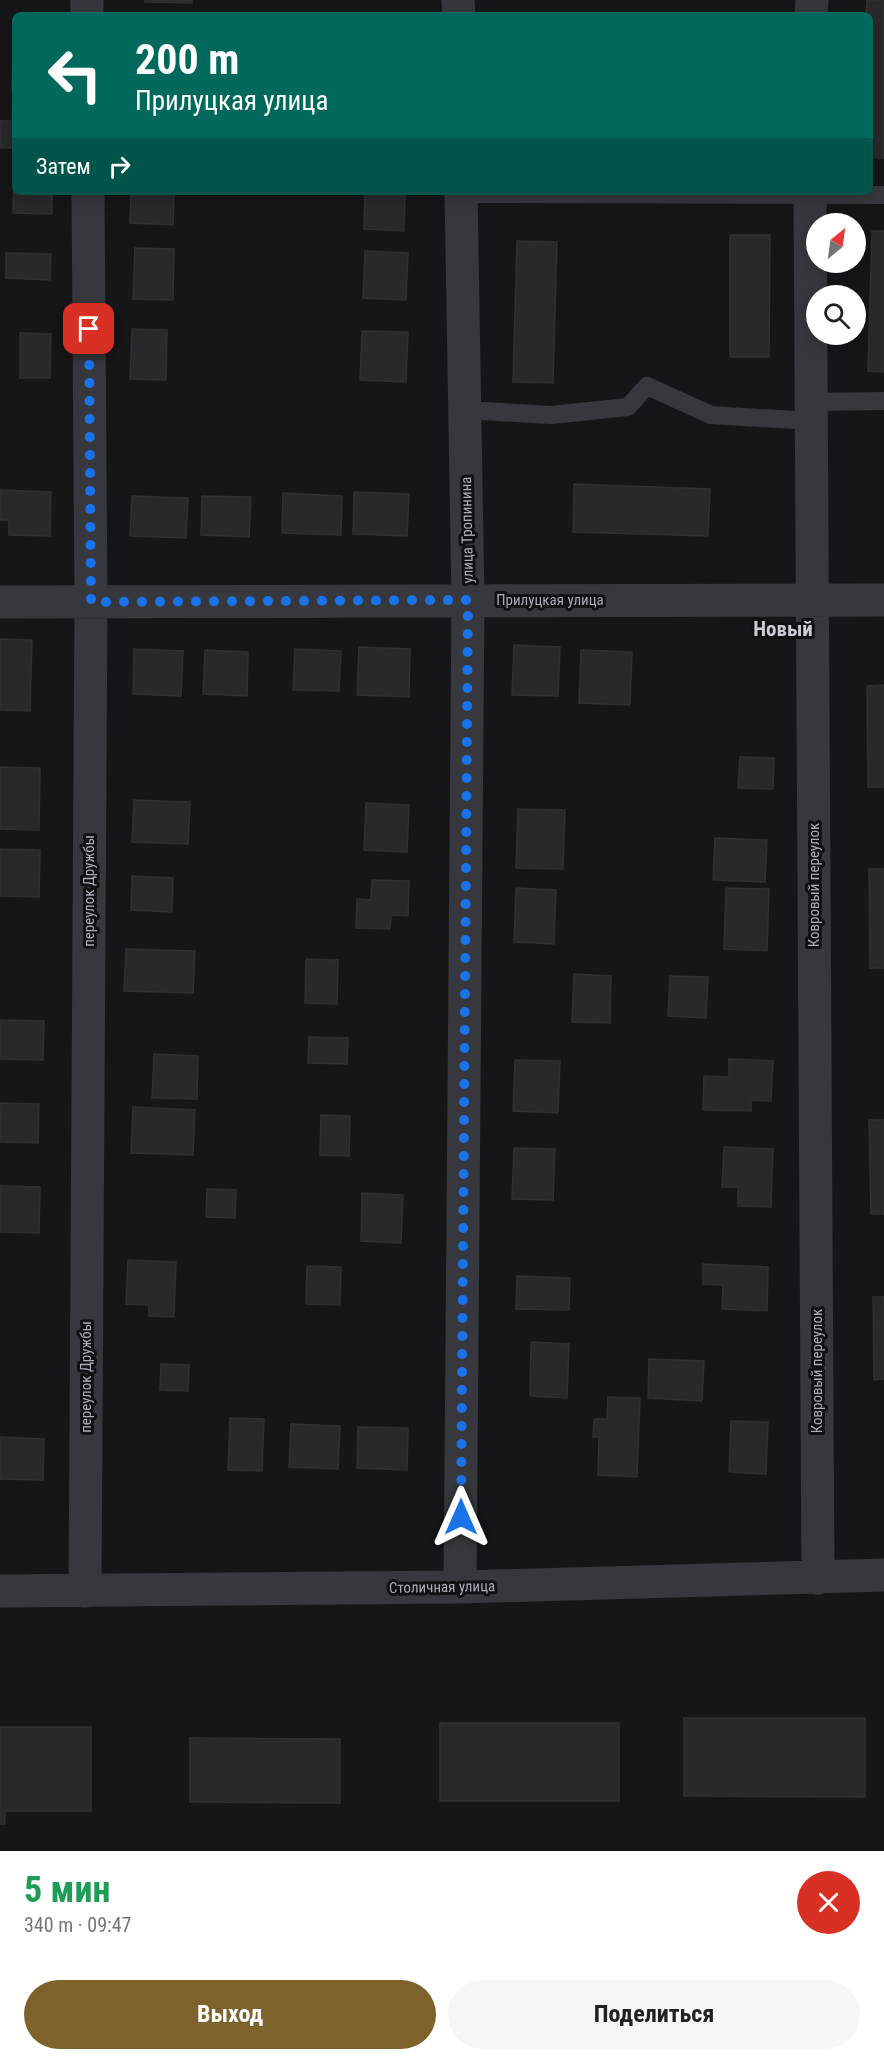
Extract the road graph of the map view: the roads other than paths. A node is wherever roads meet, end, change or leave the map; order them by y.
1 (88, 195) edge
2 (461, 195) edge
3 (810, 195) edge
4 (884, 401) edge
5 (465, 410) junction
6 (812, 411) junction
7 (468, 600) junction
8 (884, 600) edge
9 (812, 601) junction
10 (0, 602) edge
11 (91, 602) junction
12 (884, 1575) edge
13 (818, 1578) junction
14 (460, 1587) junction
15 (0, 1591) edge
16 (85, 1591) junction

1 - 11 street, переулок Дружбы
2 - 5 street, улица Тропинина
3 - 6 street, Ковровый переулок
4 - 6 lane
5 - 6 lane
5 - 7 street, улица Тропинина
6 - 9 street, Ковровый переулок
7 - 9 street, Прилуцкая улица
7 - 11 street, Прилуцкая улица
7 - 14 street, улица Тропинина
8 - 9 street, Прилуцкая улица
9 - 13 street, Ковровый переулок
10 - 11 street, Прилуцкая улица
11 - 16 street, переулок Дружбы
12 - 13 street, Столичная улица
13 - 14 street, Столичная улица
14 - 16 street, Столичная улица
15 - 16 street, Столичная улица

